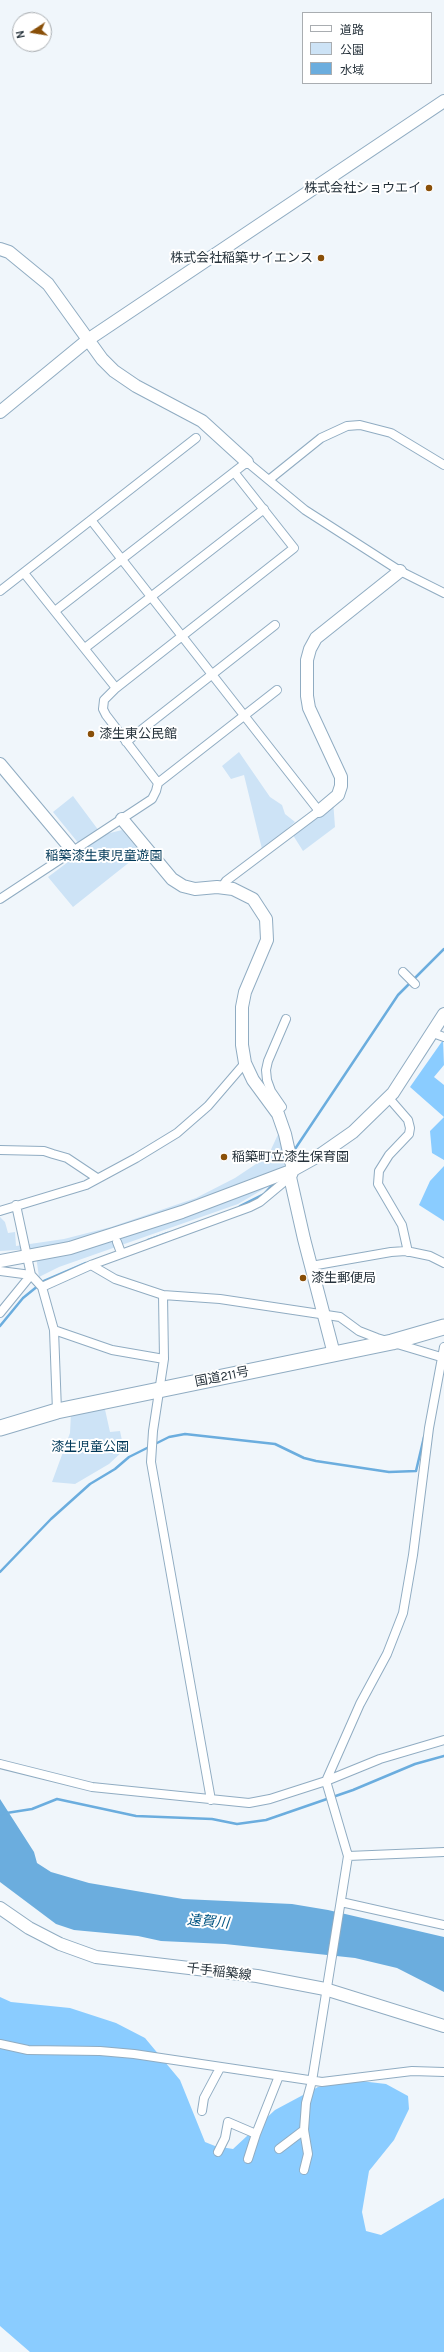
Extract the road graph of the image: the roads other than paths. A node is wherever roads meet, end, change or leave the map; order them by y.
1 (444, 101) edge
2 (0, 249) edge
3 (89, 339) junction
4 (0, 412) edge
5 (196, 438) dead end
6 (247, 462) junction
7 (444, 465) edge
8 (234, 472) junction
9 (270, 479) junction
10 (264, 510) junction
11 (91, 520) junction
12 (121, 558) junction
13 (400, 571) junction
14 (24, 573) junction
15 (0, 591) edge
16 (444, 593) edge
17 (151, 596) junction
18 (55, 611) junction
19 (275, 625) dead end
20 (182, 636) junction
21 (85, 648) junction
22 (212, 674) junction
23 (116, 688) junction
24 (277, 690) dead end
25 (245, 716) junction
26 (126, 742) junction
27 (0, 764) edge
28 (158, 783) junction
29 (319, 812) junction
30 (122, 820) junction
31 (72, 850) junction
32 (221, 888) junction
33 (0, 899) edge
34 (403, 972) dead end
35 (416, 984) dead end
36 (444, 1014) edge
37 (286, 1019) dead end
38 (439, 1035) edge
39 (245, 1063) junction
40 (388, 1097) junction
41 (275, 1112) junction
42 (0, 1150) edge
43 (292, 1174) junction
44 (98, 1178) junction
45 (16, 1205) junction
46 (0, 1211) edge
47 (117, 1242) dead end
48 (120, 1250) dead end
49 (408, 1252) junction
50 (27, 1257) junction
51 (0, 1261) edge
52 (444, 1263) edge
53 (92, 1265) junction
54 (311, 1266) junction
55 (0, 1271) edge
56 (31, 1275) junction
57 (42, 1287) junction
58 (163, 1295) junction
59 (0, 1313) edge
60 (323, 1313) junction
61 (444, 1327) edge
62 (54, 1330) junction
63 (392, 1342) junction
64 (444, 1347) edge
65 (334, 1354) junction
66 (443, 1358) edge
67 (164, 1359) junction
68 (161, 1389) junction
69 (57, 1411) junction
70 (0, 1428) edge
71 (444, 1740) edge
72 (0, 1764) edge
73 (326, 1781) junction
74 (211, 1800) junction
75 (444, 1852) edge
76 (348, 1856) junction
77 (341, 1905) junction
78 (0, 1908) edge
79 (444, 1925) edge
80 (326, 1987) junction
81 (444, 2026) edge
82 (0, 2044) edge
83 (220, 2068) junction
84 (444, 2072) edge
85 (279, 2076) junction
86 (312, 2081) junction
87 (202, 2111) dead end
88 (304, 2130) junction
89 (256, 2134) junction
90 (279, 2149) dead end
91 (218, 2152) dead end
92 (248, 2159) dead end
93 (304, 2170) dead end

1 - 3 street
2 - 3 street
3 - 4 street
3 - 6 street
5 - 11 street
6 - 8 street
6 - 9 street
7 - 9 street
8 - 10 street
8 - 12 street
9 - 13 street
10 - 17 street
10 - 20 street
11 - 12 street
11 - 14 street
12 - 17 street
12 - 18 street
13 - 16 street
13 - 29 street
14 - 15 street
14 - 18 street
17 - 20 street
17 - 21 street
18 - 21 street
19 - 22 street
20 - 22 street
20 - 23 street
21 - 23 street
22 - 25 street
22 - 26 street
23 - 26 street
24 - 25 street
25 - 28 street
25 - 29 street
26 - 28 street
27 - 31 street
28 - 30 street
29 - 32 street
30 - 31 street
30 - 32 street
31 - 33 street
32 - 39 street
34 - 35 street
36 - 38 street
37 - 41 street
38 - 40 street
39 - 41 street
39 - 44 street
40 - 43 street
40 - 49 street
41 - 43 street
42 - 44 street
43 - 50 street
43 - 53 street
43 - 54 street
44 - 45 street
45 - 46 street
45 - 50 street
47 - 48 street
49 - 52 street
49 - 54 street
50 - 51 street
50 - 56 street
53 - 57 street
53 - 58 street
54 - 60 street
55 - 56 street
56 - 57 street
56 - 59 street
57 - 62 street
58 - 60 street
58 - 67 street
60 - 63 street
60 - 65 street
61 - 63 highway, 国道211号
62 - 67 street
62 - 69 street
63 - 65 highway, 国道211号
63 - 66 street
64 - 66 street
65 - 68 highway, 国道211号
66 - 73 street
67 - 68 street
68 - 69 highway, 国道211号
68 - 74 street
69 - 70 highway, 国道211号
71 - 73 street
72 - 74 street
73 - 74 street
73 - 76 street
75 - 76 street
76 - 77 street
77 - 79 street
77 - 80 street
78 - 80 street, 千手稲築線
80 - 81 street, 千手稲築線
80 - 86 street
82 - 83 street
83 - 85 street
83 - 87 street
84 - 86 street
85 - 86 street
85 - 89 street
86 - 88 street
88 - 90 street
88 - 93 street
89 - 91 street
89 - 92 street

